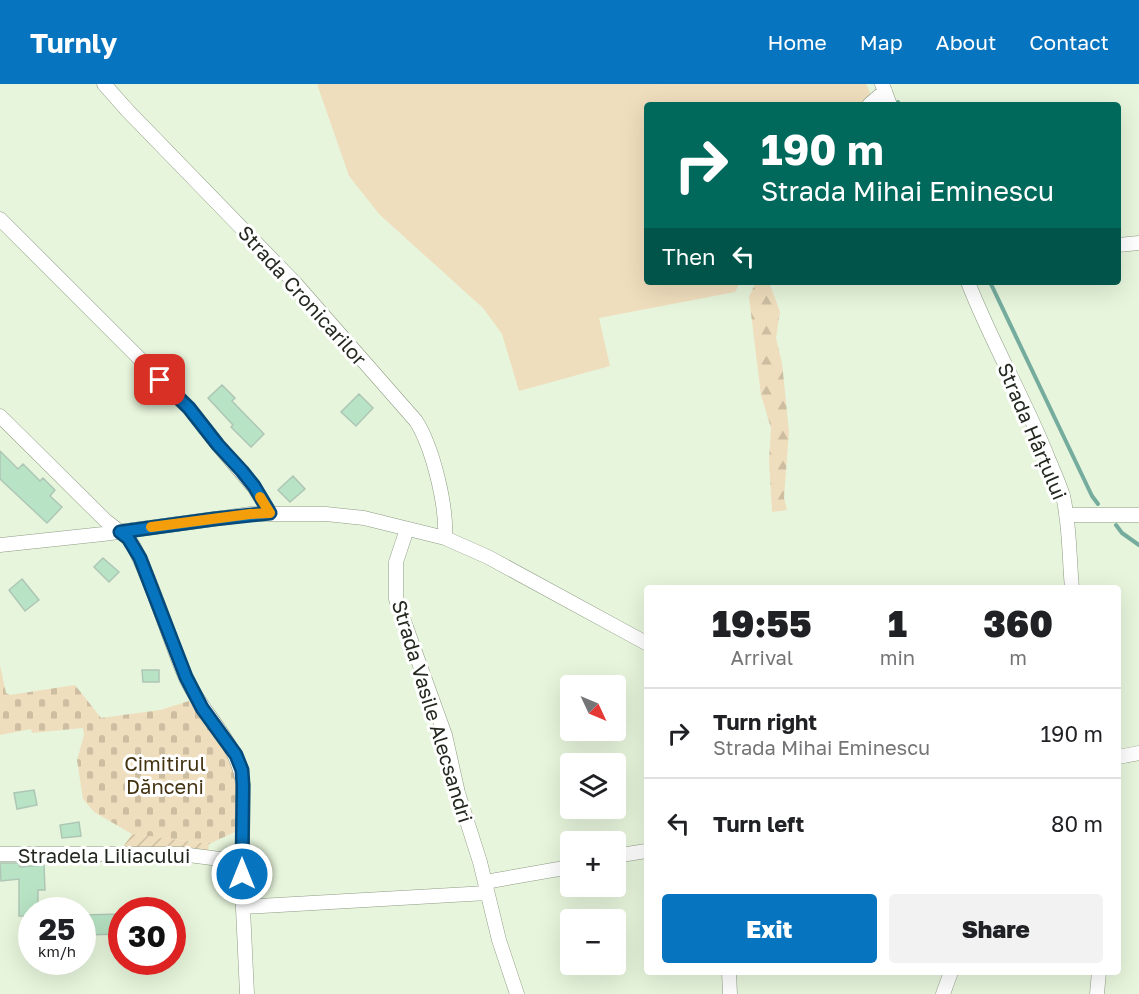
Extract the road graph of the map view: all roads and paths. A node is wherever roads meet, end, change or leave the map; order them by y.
1 (104, 84) edge
2 (883, 88) edge
3 (871, 102) edge
4 (889, 102) edge
5 (0, 219) edge
6 (1139, 243) edge
7 (1121, 245) edge
8 (969, 285) edge
9 (0, 416) edge
10 (270, 513) junction
11 (1066, 515) junction
12 (1139, 515) edge
13 (407, 530) junction
14 (120, 532) junction
15 (445, 538) junction
16 (0, 545) edge
17 (1072, 585) edge
18 (644, 642) edge
19 (1139, 753) edge
20 (1121, 756) edge
21 (644, 851) edge
22 (0, 854) edge
23 (626, 854) edge
24 (243, 862) junction
25 (560, 869) edge
26 (486, 887) junction
27 (243, 907) junction
28 (729, 975) edge
29 (950, 975) edge
30 (1099, 975) edge
31 (247, 994) edge
32 (517, 994) edge
33 (730, 994) edge
34 (943, 994) edge
35 (1097, 994) edge

1 - 15 street, Strada Cronicarilor
2 - 3 street
2 - 4 street
5 - 10 street
6 - 7 street
8 - 11 street, Strada Hârțului
9 - 14 street
10 - 13 street
10 - 14 street
11 - 12 street
11 - 17 street, Strada Hârțului
13 - 15 street
13 - 26 street, Strada Vasile Alecsandri
14 - 16 street
14 - 24 street
15 - 18 street
19 - 20 street
21 - 23 street
22 - 24 street, Stradela Liliacului
24 - 27 street
25 - 26 street
26 - 27 street
26 - 32 street, Strada Vasile Alecsandri
27 - 31 street
28 - 33 street
29 - 34 street
30 - 35 street

